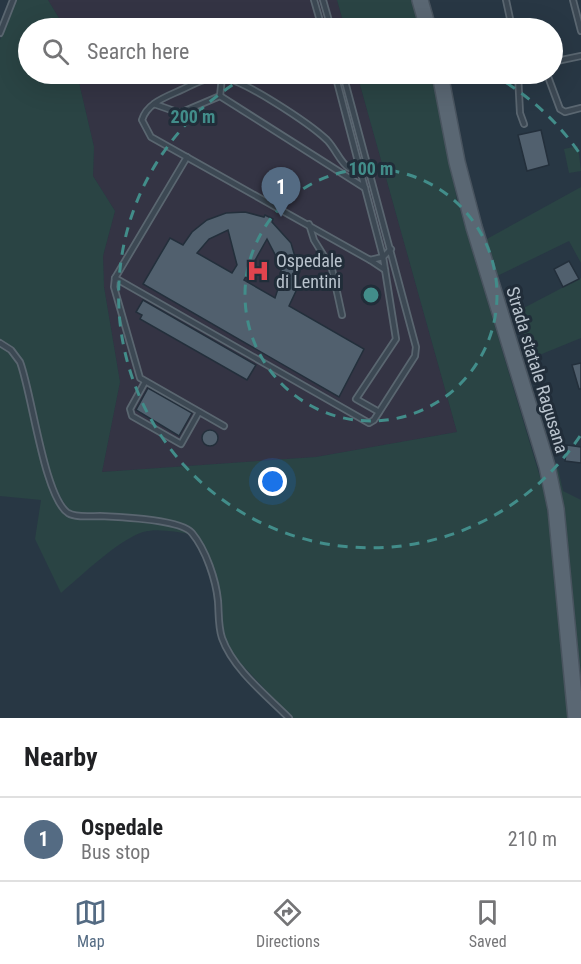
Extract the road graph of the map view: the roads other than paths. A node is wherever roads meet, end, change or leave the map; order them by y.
1 (13, 0) edge
2 (315, 0) edge
3 (323, 0) edge
4 (420, 0) edge
5 (430, 0) edge
6 (506, 0) edge
7 (573, 0) edge
8 (320, 18) edge
9 (328, 18) edge
10 (426, 18) edge
11 (433, 18) edge
12 (510, 18) edge
13 (581, 31) edge
14 (0, 33) edge
15 (581, 56) edge
16 (563, 60) edge
17 (195, 84) edge
18 (221, 84) edge
19 (245, 84) edge
20 (338, 84) edge
21 (346, 84) edge
22 (442, 84) edge
23 (519, 84) edge
24 (550, 84) edge
25 (220, 96) junction
26 (154, 104) junction
27 (581, 108) edge
28 (524, 124) dead end
29 (186, 157) junction
30 (342, 161) junction
31 (359, 162) junction
32 (333, 168) junction
33 (366, 189) junction
34 (309, 224) junction
35 (391, 249) junction
36 (383, 257) junction
37 (370, 260) junction
38 (385, 270) junction
39 (115, 278) junction
40 (398, 278) junction
41 (387, 279) junction
42 (342, 315) dead end
43 (0, 343) edge
44 (145, 381) junction
45 (199, 412) junction
46 (379, 412) junction
47 (224, 426) dead end
48 (289, 718) edge
49 (576, 718) edge

1 - 14 lane
2 - 8 lane
3 - 9 lane
4 - 10 main road
5 - 11 main road
6 - 12 lane
7 - 13 lane
15 - 16 lane
17 - 26 lane
18 - 25 lane
19 - 30 lane
20 - 31 lane
21 - 35 lane
22 - 49 main road, Strada statale Ragusana
23 - 28 lane
24 - 27 lane
25 - 26 lane
25 - 32 lane
26 - 29 lane
29 - 34 lane
29 - 39 lane
30 - 31 lane
30 - 32 lane
31 - 33 lane
32 - 33 lane
33 - 36 lane
34 - 37 lane
34 - 42 lane
35 - 36 lane
35 - 40 lane
36 - 37 lane
36 - 38 lane
37 - 38 lane
38 - 41 lane
39 - 44 lane
39 - 46 lane
40 - 41 lane
40 - 46 lane
41 - 46 lane
43 - 48 lane
44 - 45 lane
44 - 45 lane
45 - 47 lane

